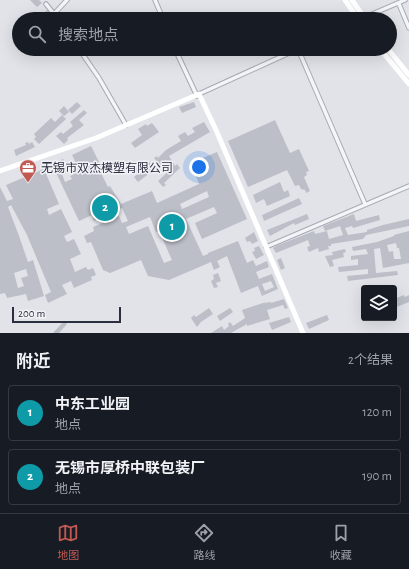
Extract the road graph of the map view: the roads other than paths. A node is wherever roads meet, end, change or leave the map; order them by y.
1 (67, 0) edge
2 (155, 0) edge
3 (345, 0) edge
4 (352, 0) edge
5 (405, 0) edge
6 (46, 4) dead end
7 (399, 4) junction
8 (52, 12) edge
9 (56, 12) edge
10 (160, 12) edge
11 (356, 12) edge
12 (358, 12) edge
13 (379, 12) edge
14 (409, 28) edge
15 (84, 56) edge
16 (178, 56) edge
17 (283, 56) edge
18 (301, 56) edge
19 (386, 56) edge
20 (394, 56) edge
21 (409, 75) edge
22 (409, 84) edge
23 (198, 95) junction
24 (126, 125) junction
25 (0, 171) edge
26 (409, 186) edge
27 (365, 204) junction
28 (266, 248) junction
29 (303, 333) edge

1 - 9 street
2 - 10 street
3 - 11 street
4 - 12 street
5 - 7 street
6 - 8 street
7 - 13 street
7 - 14 street
15 - 24 street
16 - 23 street
17 - 23 street
18 - 27 street
19 - 22 street
20 - 21 street
23 - 24 street
23 - 28 street
24 - 25 street
26 - 27 street
27 - 28 street
28 - 29 street

